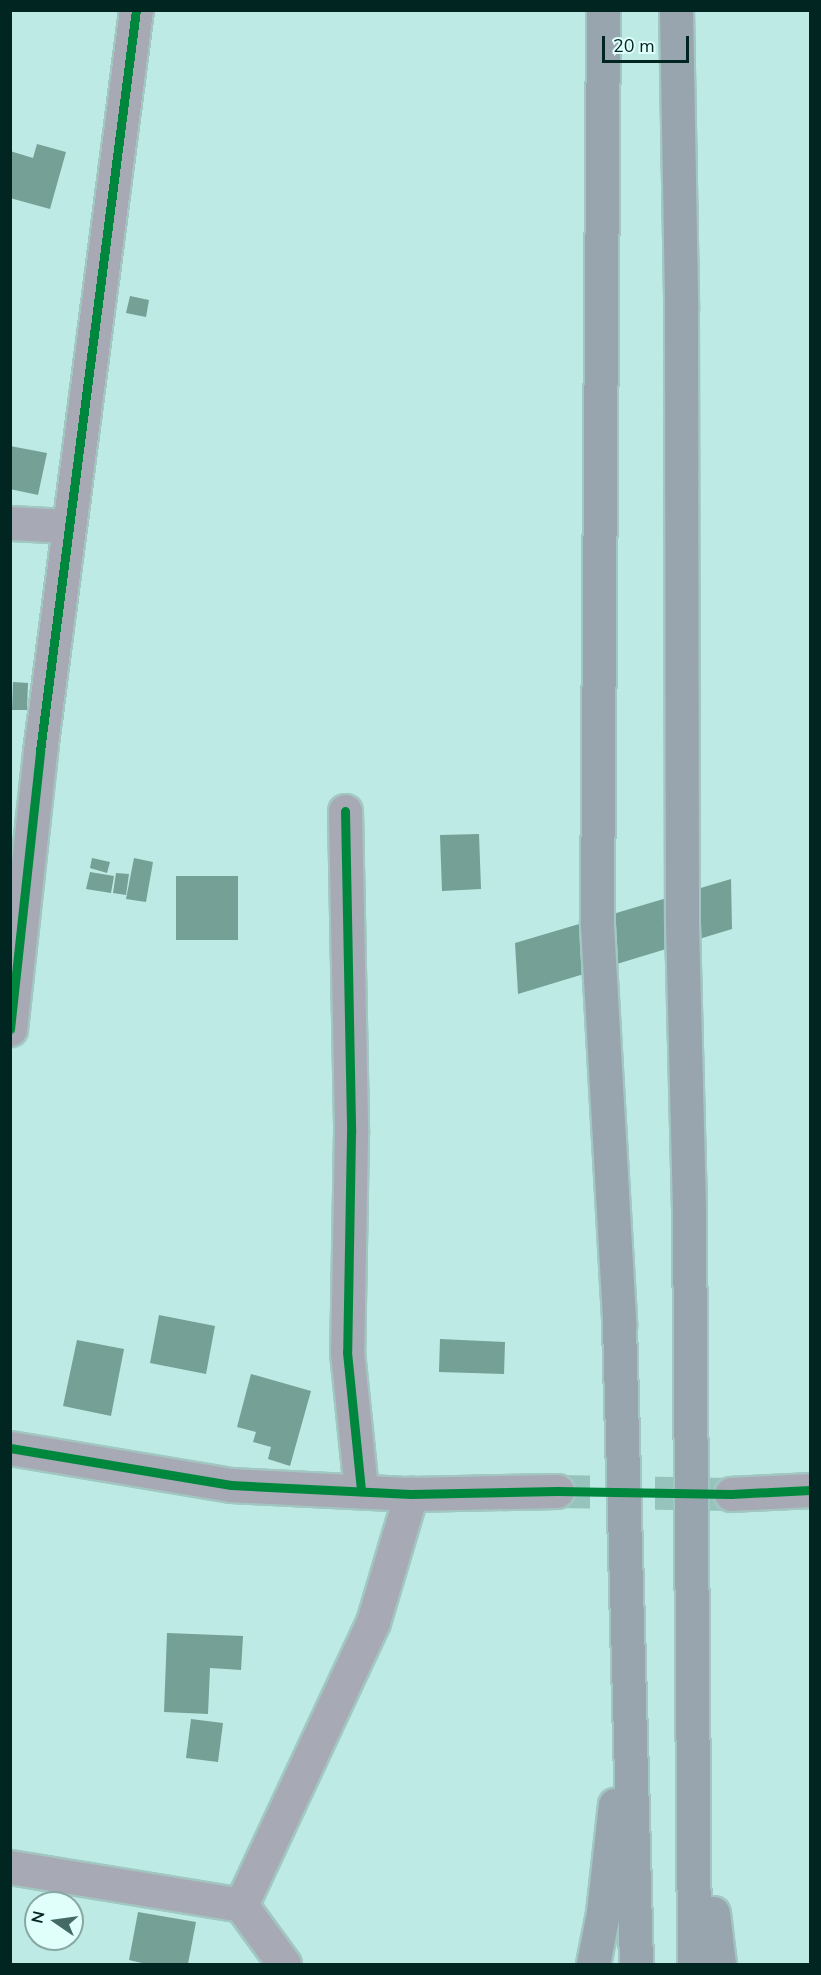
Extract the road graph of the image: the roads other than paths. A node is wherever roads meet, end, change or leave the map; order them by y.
1 (136, 10) edge
2 (605, 10) edge
3 (676, 10) edge
4 (684, 10) edge
5 (681, 309) junction
6 (10, 523) edge
7 (68, 526) junction
8 (345, 811) dead end
9 (10, 1029) edge
10 (10, 1448) edge
11 (810, 1490) edge
12 (361, 1491) junction
13 (556, 1491) tunnel mouth
14 (411, 1494) junction
15 (731, 1494) tunnel mouth
16 (692, 1660) junction
17 (630, 1672) junction
18 (10, 1867) edge
19 (241, 1905) junction
20 (284, 1965) edge
21 (593, 1965) edge
22 (636, 1965) edge
23 (694, 1965) edge
24 (719, 1965) edge

1 - 7 street
2 - 17 highway
3 - 5 highway
4 - 5 highway
5 - 16 highway
6 - 7 street
7 - 9 street
8 - 12 street
10 - 12 street
11 - 15 street
12 - 14 street
13 - 14 street
14 - 19 street
16 - 23 highway
16 - 24 highway
17 - 21 highway
17 - 22 highway
18 - 19 street
19 - 20 street

